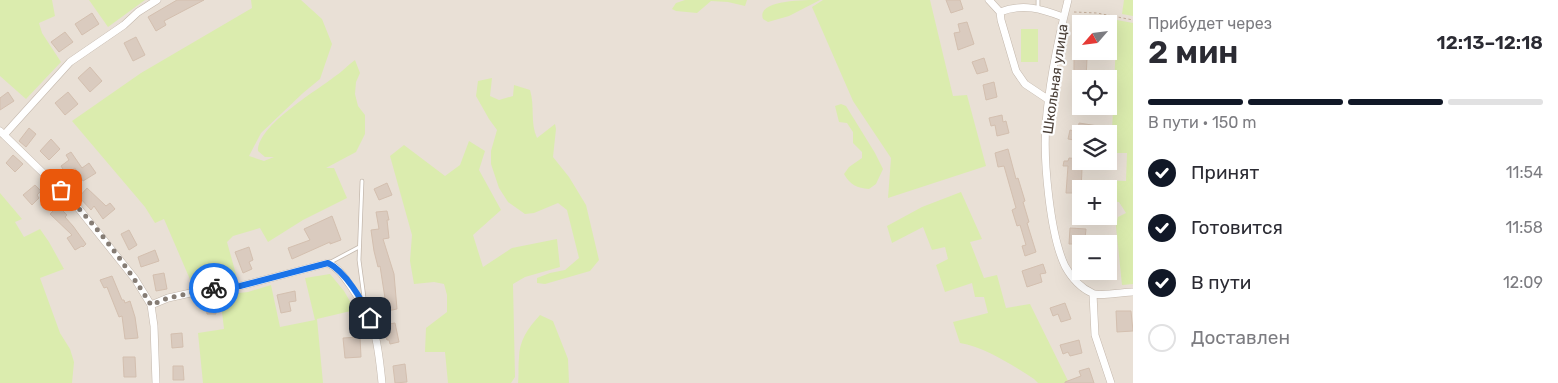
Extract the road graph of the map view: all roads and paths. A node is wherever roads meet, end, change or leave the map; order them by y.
1 (157, 0) edge
2 (989, 0) edge
3 (1068, 0) edge
4 (1038, 4) edge
5 (1000, 12) junction
6 (1064, 15) junction
7 (1133, 20) edge
8 (1049, 100) junction
9 (2, 133) edge
10 (362, 181) dead end
11 (359, 247) junction
12 (328, 263) junction
13 (1133, 292) edge
14 (1093, 294) junction
15 (151, 305) junction
16 (366, 308) junction
17 (156, 383) edge
18 (382, 383) edge
19 (1111, 383) edge

1 - 9 street
2 - 5 street
3 - 6 street, Школьная улица
4 - 5 street
4 - 6 street
5 - 8 street
6 - 7 path
6 - 8 street, Школьная улица
8 - 14 street, Школьная улица
9 - 15 street
10 - 11 lane
11 - 12 lane
11 - 16 lane
12 - 15 street
12 - 16 street
13 - 14 street
14 - 19 street
15 - 17 street
16 - 18 street

